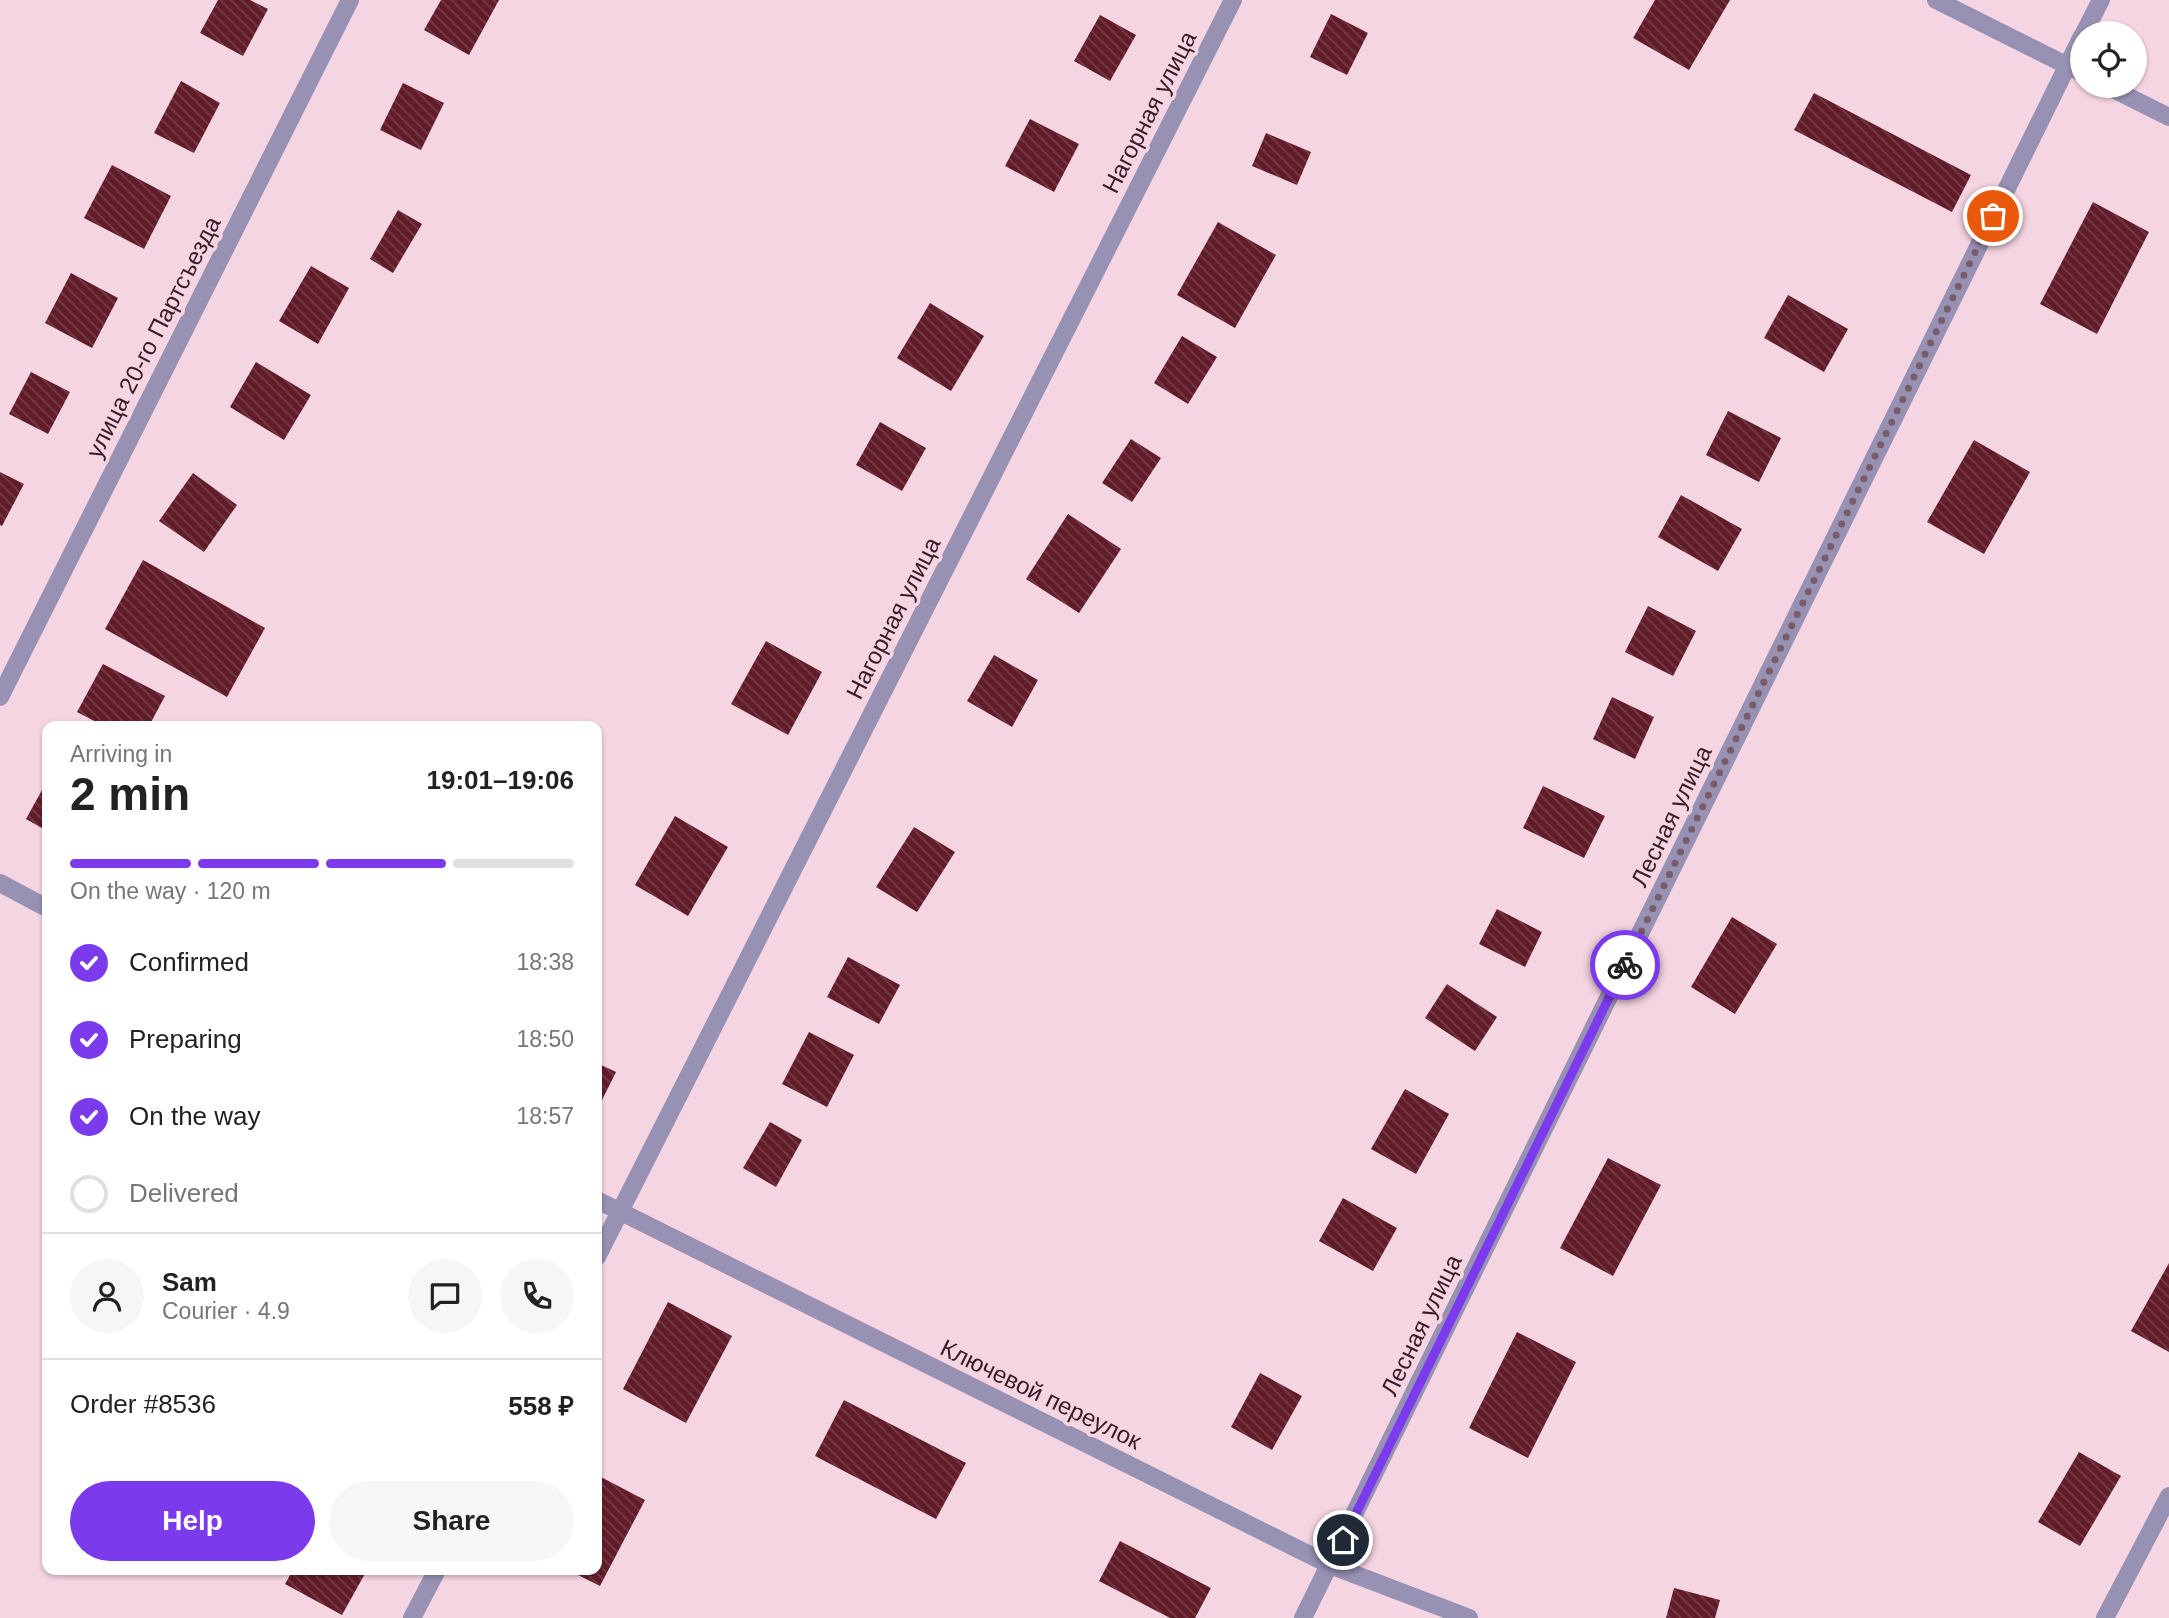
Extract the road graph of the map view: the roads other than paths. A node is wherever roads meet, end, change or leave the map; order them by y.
1 (350, 0) edge
2 (1233, 0) edge
3 (1936, 0) edge
4 (2101, 0) edge
5 (2090, 21) edge
6 (2070, 67) edge
7 (2070, 79) edge
8 (2131, 98) edge
9 (2169, 117) edge
10 (0, 697) edge
11 (0, 883) edge
12 (42, 905) edge
13 (602, 1203) edge
14 (620, 1212) junction
15 (602, 1247) edge
16 (2169, 1496) edge
17 (1330, 1565) junction
18 (434, 1575) edge
19 (412, 1618) edge
20 (1303, 1618) edge
21 (1469, 1618) edge
22 (2105, 1618) edge

1 - 10 street, улица 20-го Партсъезда
2 - 14 street, Нагорная улица
3 - 6 street
4 - 5 street, Лесная улица
7 - 17 street, Лесная улица
8 - 9 street
11 - 12 street
13 - 14 street, Ключевой переулок
14 - 15 street, Нагорная улица
14 - 17 street, Ключевой переулок
16 - 22 street
17 - 20 street, Лесная улица
17 - 21 street, Ключевой переулок
18 - 19 street

